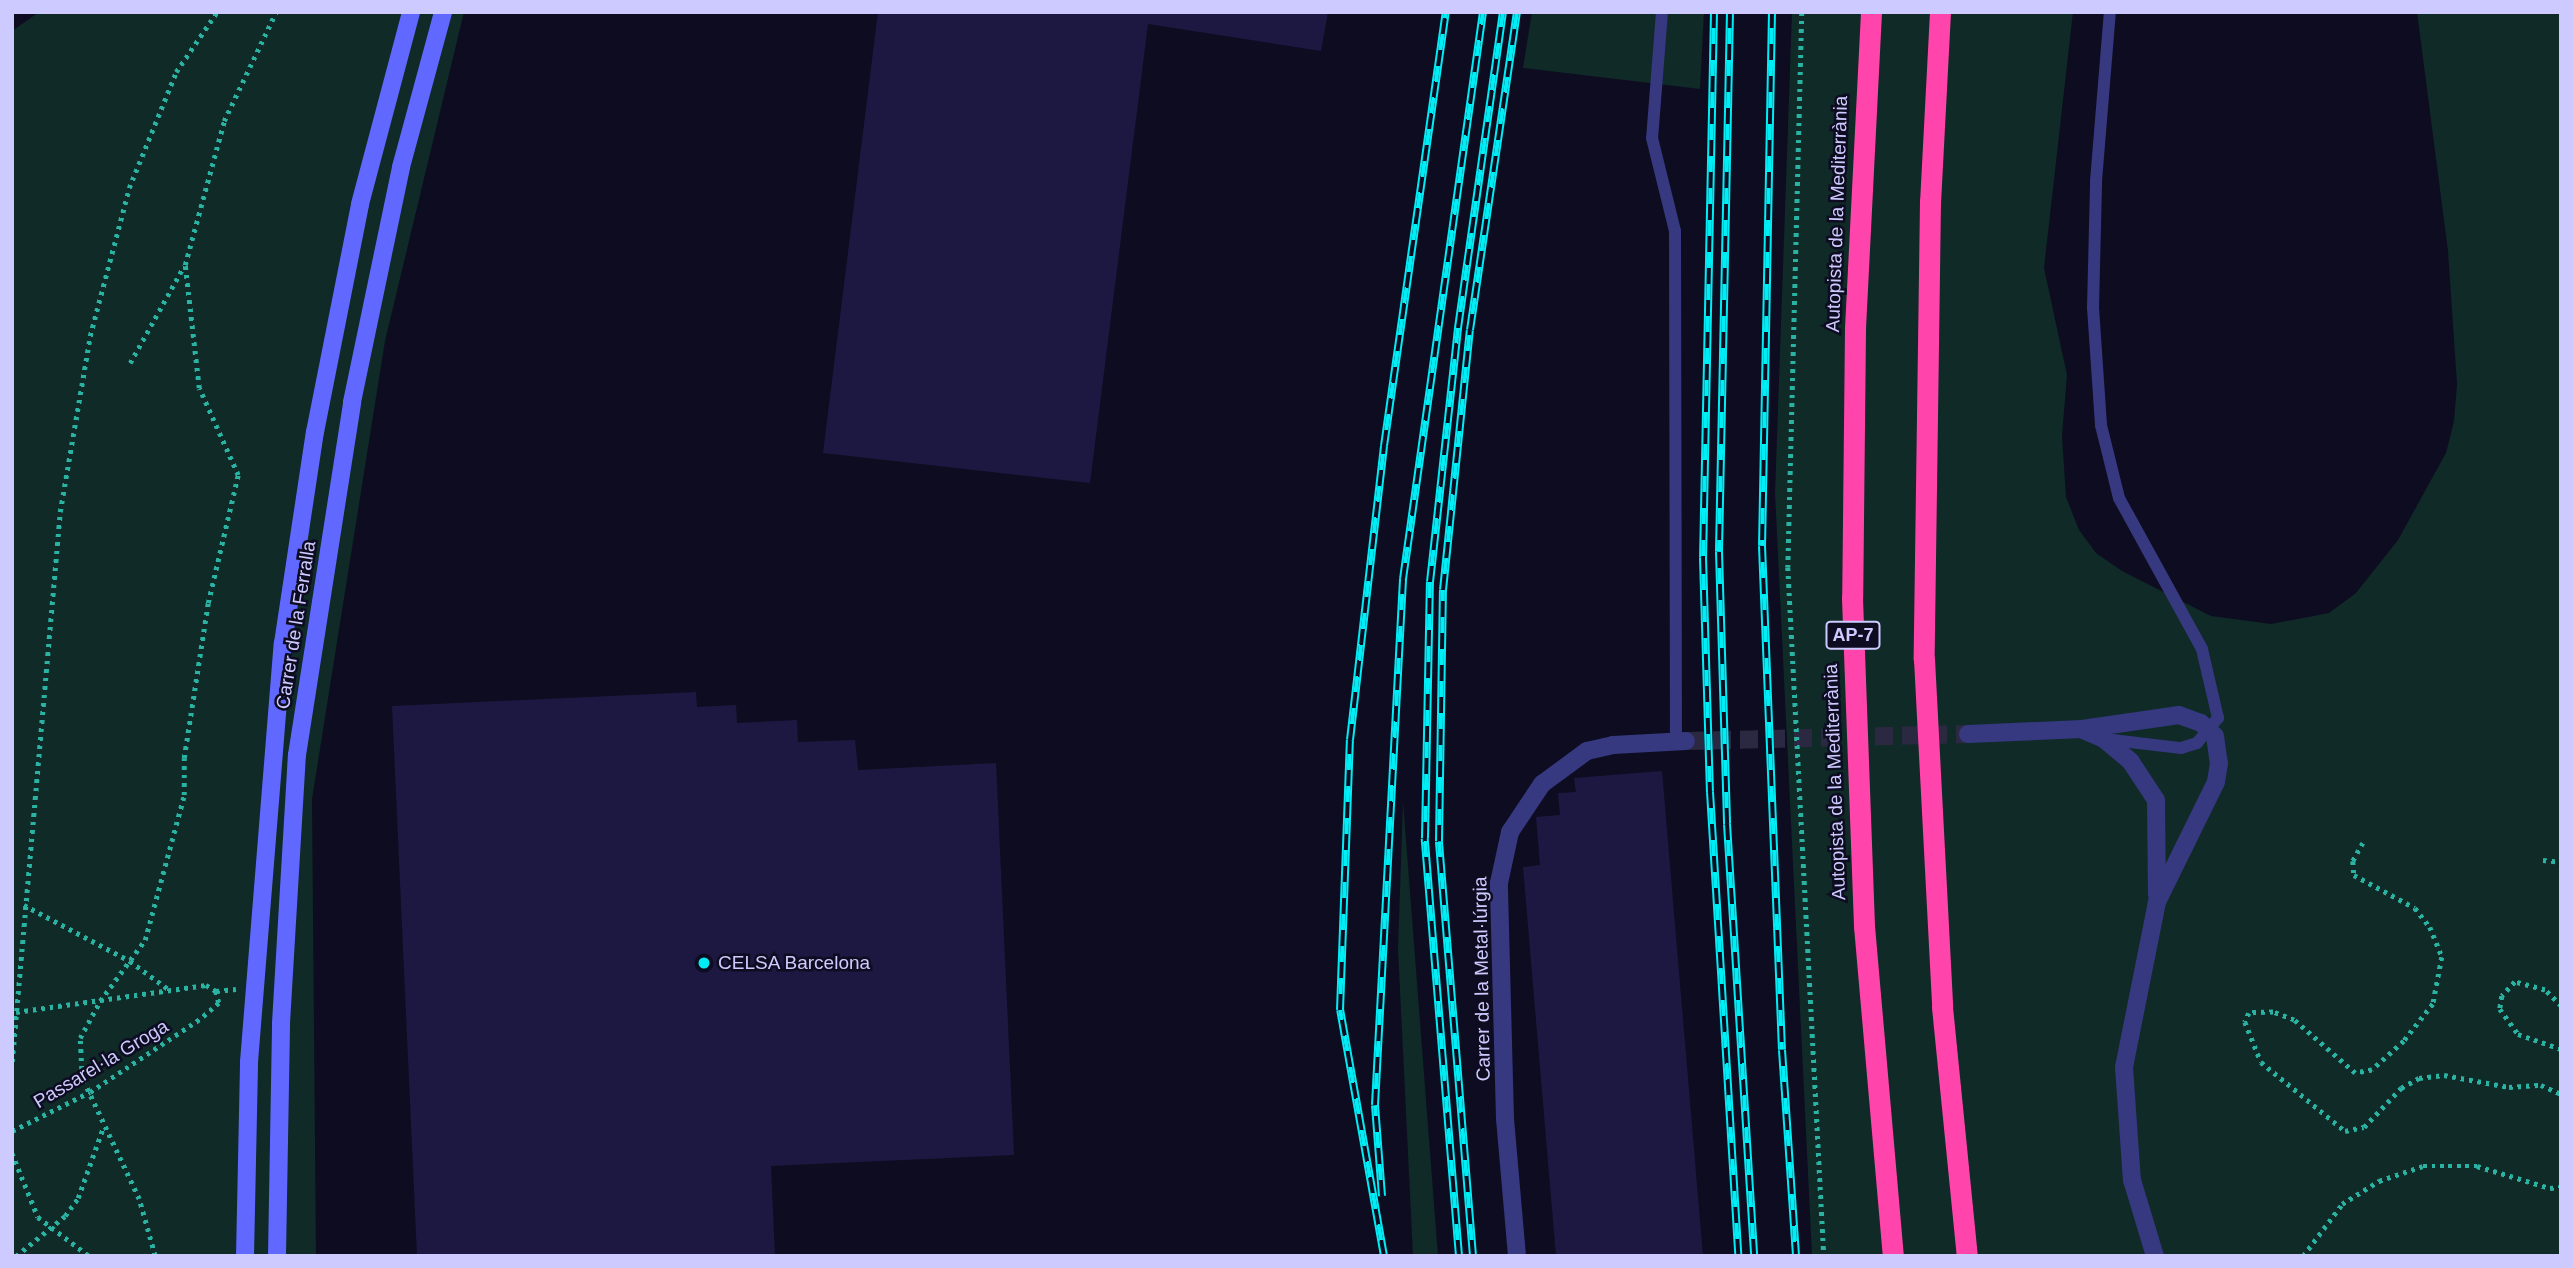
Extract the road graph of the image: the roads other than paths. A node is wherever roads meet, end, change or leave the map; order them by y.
1 (411, 12) edge
2 (443, 12) edge
3 (1662, 12) edge
4 (1871, 12) edge
5 (1940, 12) edge
6 (2110, 12) edge
7 (2082, 729) junction
8 (2210, 731) junction
9 (1968, 734) tunnel mouth
10 (2104, 739) junction
11 (1681, 741) joint
12 (2157, 902) junction
13 (245, 1256) edge
14 (277, 1256) edge
15 (1517, 1256) edge
16 (1894, 1256) edge
17 (1967, 1256) edge
18 (2155, 1256) edge

1 - 13 street, Carrer de la Ferralla
2 - 14 street, Carrer de la Ferralla
3 - 11 lane
4 - 16 highway, Autopista de la Mediterrània / AP-7
5 - 17 highway
6 - 8 lane
7 - 8 street
7 - 9 street
7 - 10 street
8 - 10 lane
8 - 12 street
10 - 12 street
11 - 15 street, Carrer de la Metal·lúrgia
12 - 18 street

